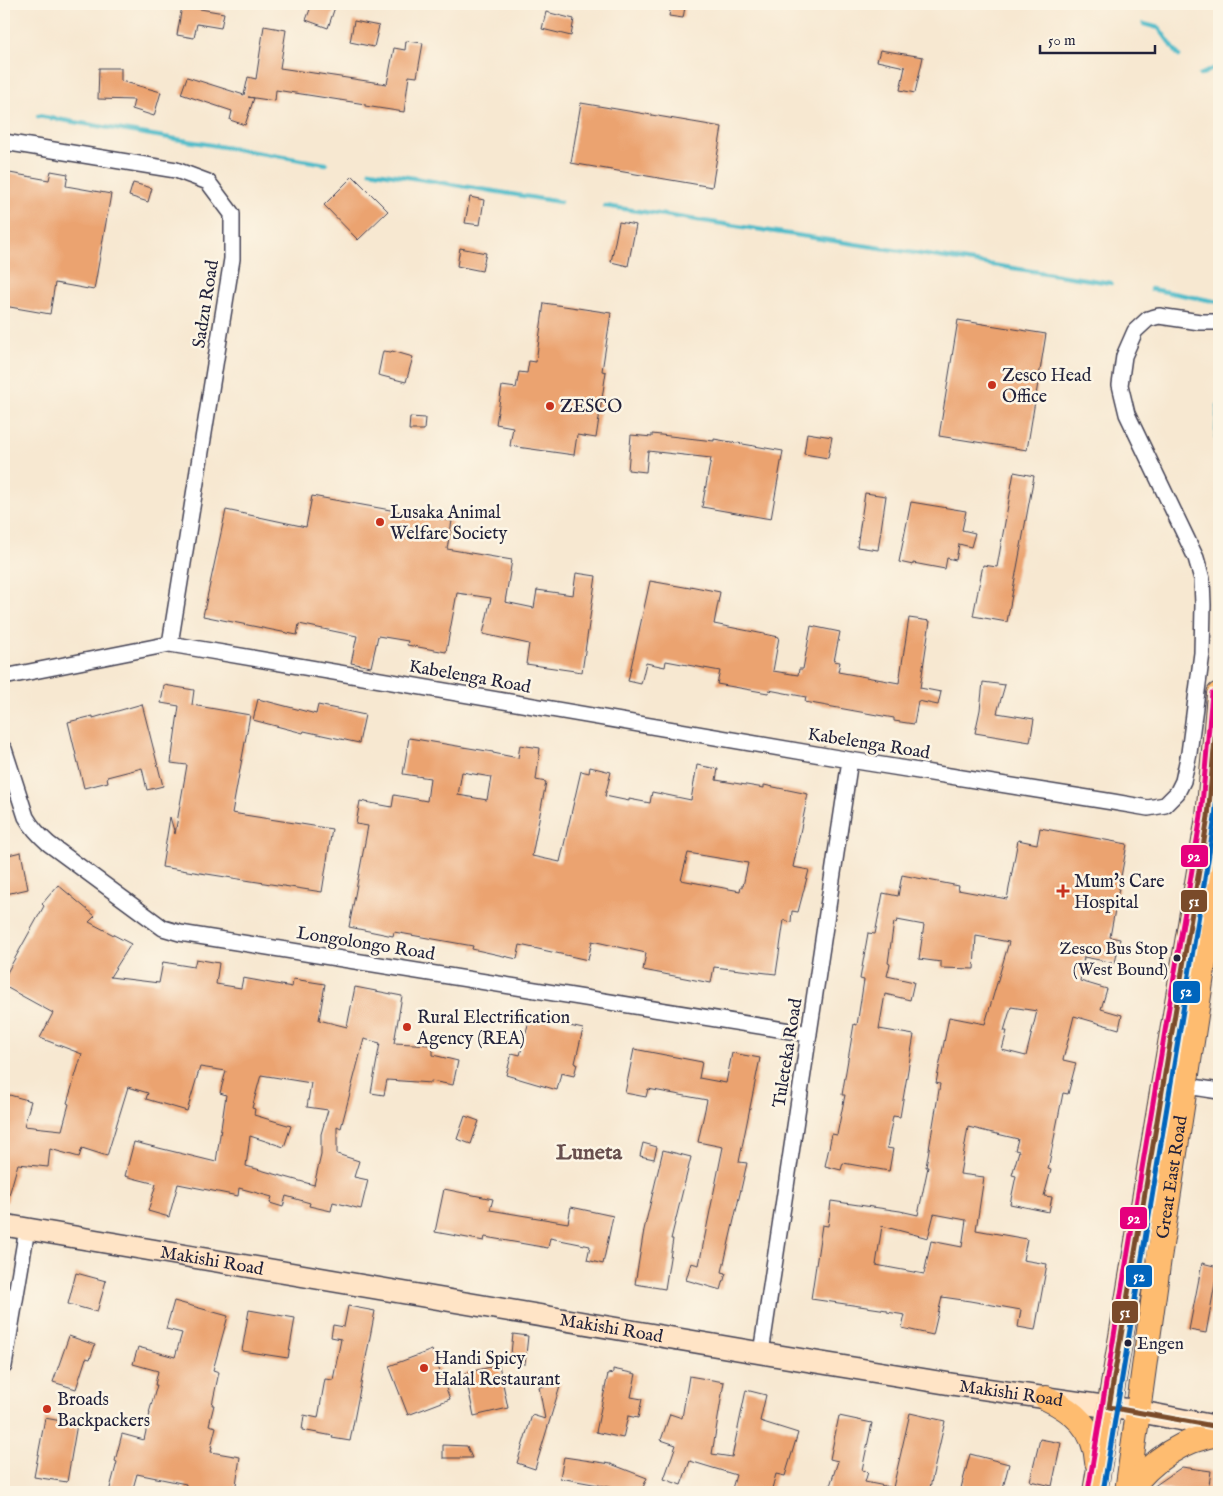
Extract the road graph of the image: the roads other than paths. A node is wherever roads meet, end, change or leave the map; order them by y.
1 (4, 142) edge
2 (1200, 322) junction
3 (1219, 322) edge
4 (1219, 332) edge
5 (170, 644) junction
6 (4, 678) edge
7 (1219, 694) edge
8 (4, 749) edge
9 (850, 760) junction
10 (1219, 864) edge
11 (809, 1034) junction
12 (1187, 1086) junction
13 (1219, 1091) edge
14 (4, 1225) edge
15 (27, 1228) junction
16 (761, 1353) junction
17 (4, 1366) edge
18 (1046, 1398) junction
19 (1109, 1407) junction
20 (1137, 1411) junction
21 (1219, 1427) edge
22 (1219, 1434) edge
23 (1096, 1482) edge
24 (1127, 1492) edge

1 - 5 street, Sadzu Road
2 - 3 street, Kabelenga Road
2 - 4 street, Kabelenga Road
2 - 9 street, Kabelenga Road
5 - 6 street, Kabelenga Road
5 - 9 street, Kabelenga Road
7 - 19 main road, Great East Road
8 - 11 street, Longolongo Road
9 - 11 street, Tuleteka Road
10 - 12 main road, Great East Road
11 - 16 street, Tuleteka Road
12 - 13 street
12 - 20 main road, Great East Road
14 - 15 main road, Makishi Road
15 - 16 main road, Makishi Road
15 - 17 street
16 - 18 main road, Makishi Road
18 - 19 main road, Makishi Road
18 - 23 main road
19 - 20 main road, Makishi Road
19 - 23 main road, Great East Road
20 - 21 main road, Makishi Road
20 - 24 main road, Great East Road
22 - 24 main road

